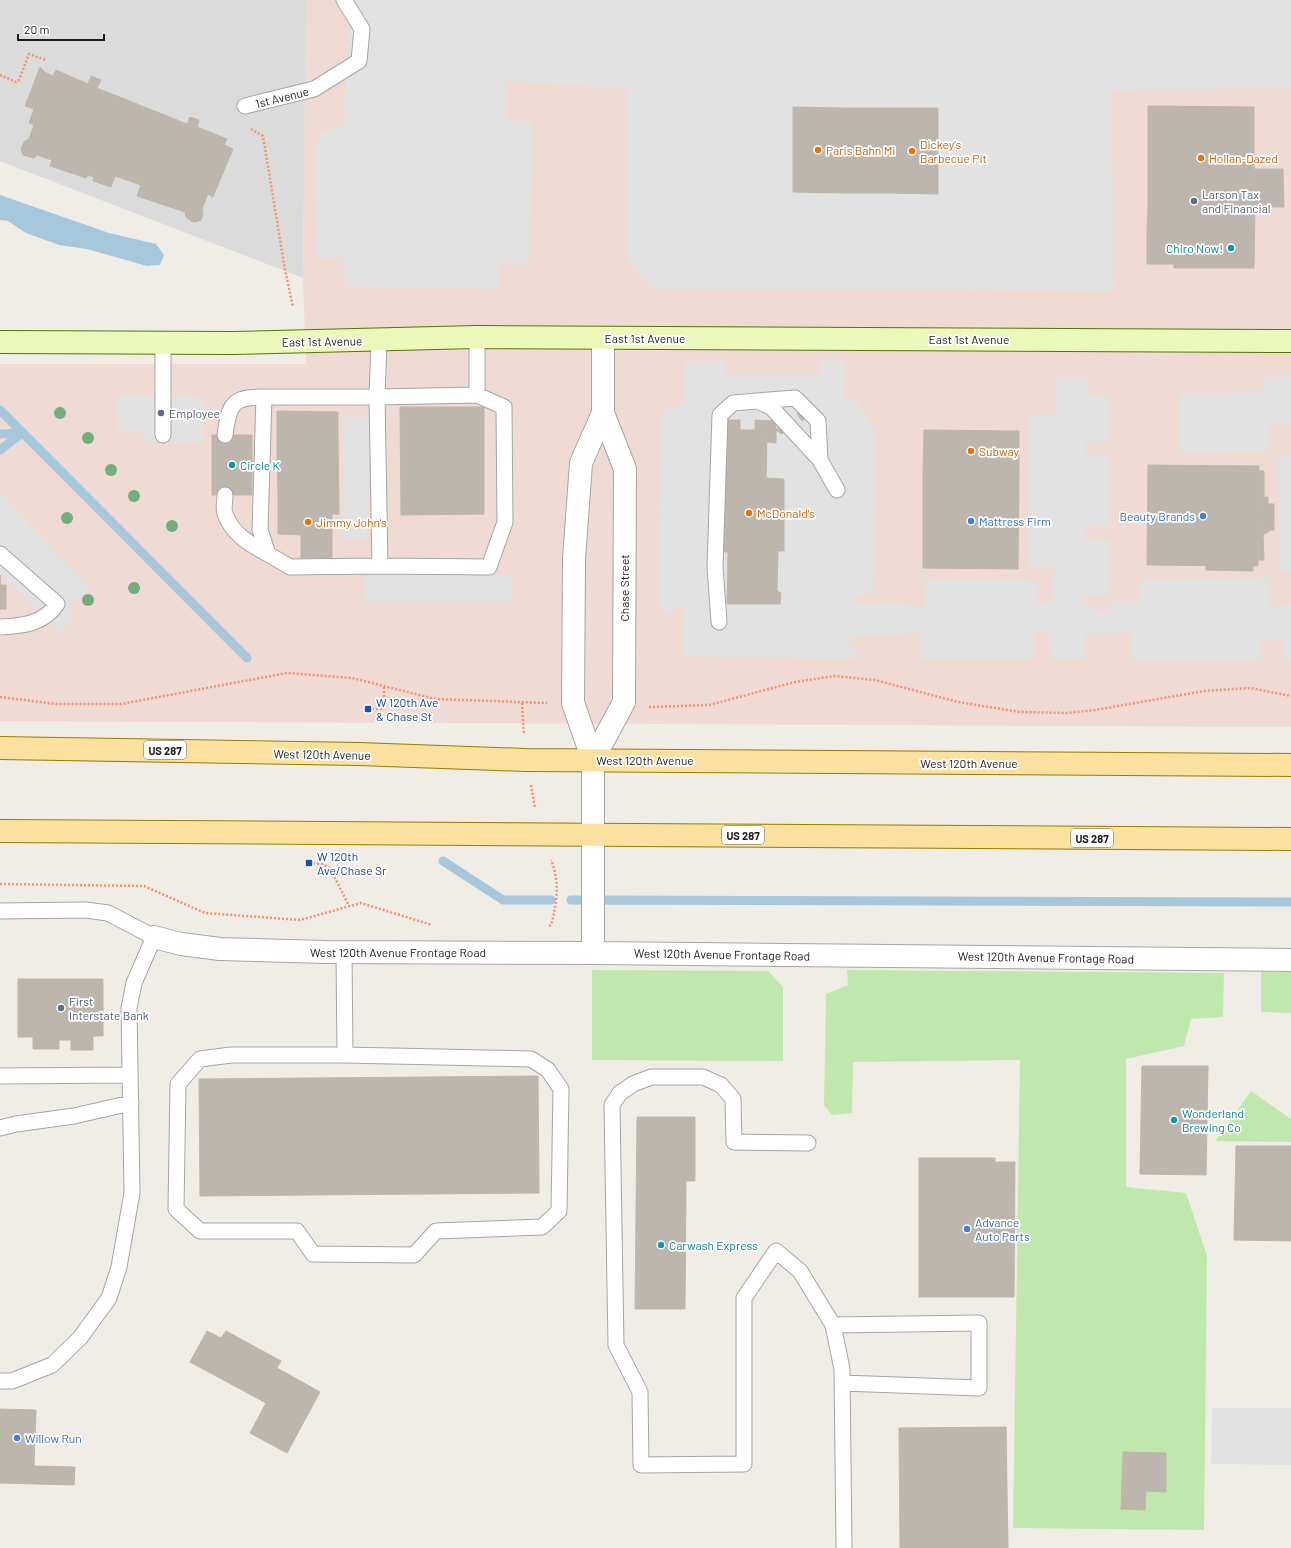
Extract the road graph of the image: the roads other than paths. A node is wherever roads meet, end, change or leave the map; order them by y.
1 (344, 0) edge
2 (245, 106) road end
3 (477, 338) junction
4 (603, 338) junction
5 (379, 340) junction
6 (1291, 341) edge
7 (0, 342) edge
8 (163, 343) junction
9 (477, 395) junction
10 (264, 397) junction
11 (377, 397) junction
12 (757, 401) junction
13 (603, 413) junction
14 (163, 435) dead end
15 (225, 435) dead end
16 (820, 460) junction
17 (837, 490) dead end
18 (225, 495) dead end
19 (0, 554) edge
20 (268, 554) junction
21 (380, 566) junction
22 (719, 622) dead end
23 (0, 626) edge
24 (0, 748) edge
25 (593, 760) junction
26 (1291, 765) edge
27 (0, 831) edge
28 (593, 834) junction
29 (1291, 839) edge
30 (0, 910) edge
31 (154, 937) junction
32 (344, 952) junction
33 (593, 953) junction
34 (1291, 960) edge
35 (345, 1055) junction
36 (130, 1075) junction
37 (0, 1076) edge
38 (131, 1103) junction
39 (0, 1128) edge
40 (808, 1143) dead end
41 (832, 1325) junction
42 (0, 1381) edge
43 (842, 1383) junction
44 (844, 1548) edge

1 - 2 lane, 1st Avenue
3 - 4 street, East 1st Avenue
3 - 5 street, East 1st Avenue
3 - 9 lane
4 - 6 street, East 1st Avenue
4 - 13 street, Chase Street
5 - 8 street, East 1st Avenue
5 - 11 lane
7 - 8 street, East 1st Avenue
8 - 14 lane
9 - 11 lane
9 - 21 lane
10 - 11 lane
10 - 15 lane
10 - 20 lane
11 - 21 lane
12 - 16 lane
12 - 16 lane
12 - 22 lane
13 - 25 street, Chase Street
13 - 25 street, Chase Street
16 - 17 lane
18 - 20 lane
19 - 23 lane
20 - 21 lane
24 - 25 main road, West 120th Avenue / US 287
25 - 26 main road, West 120th Avenue / US 287
25 - 28 street, Chase Street
27 - 28 main road, US 287
28 - 29 main road, US 287
28 - 33 street, Chase Street
30 - 31 lane
31 - 32 street, West 120th Avenue Frontage Road
31 - 36 lane
32 - 33 street, West 120th Avenue Frontage Road
32 - 35 lane
33 - 34 street, West 120th Avenue Frontage Road
35 - 35 lane
36 - 37 lane
36 - 38 lane
38 - 39 lane
38 - 42 lane
40 - 41 lane
41 - 43 lane
41 - 43 lane
43 - 44 lane

